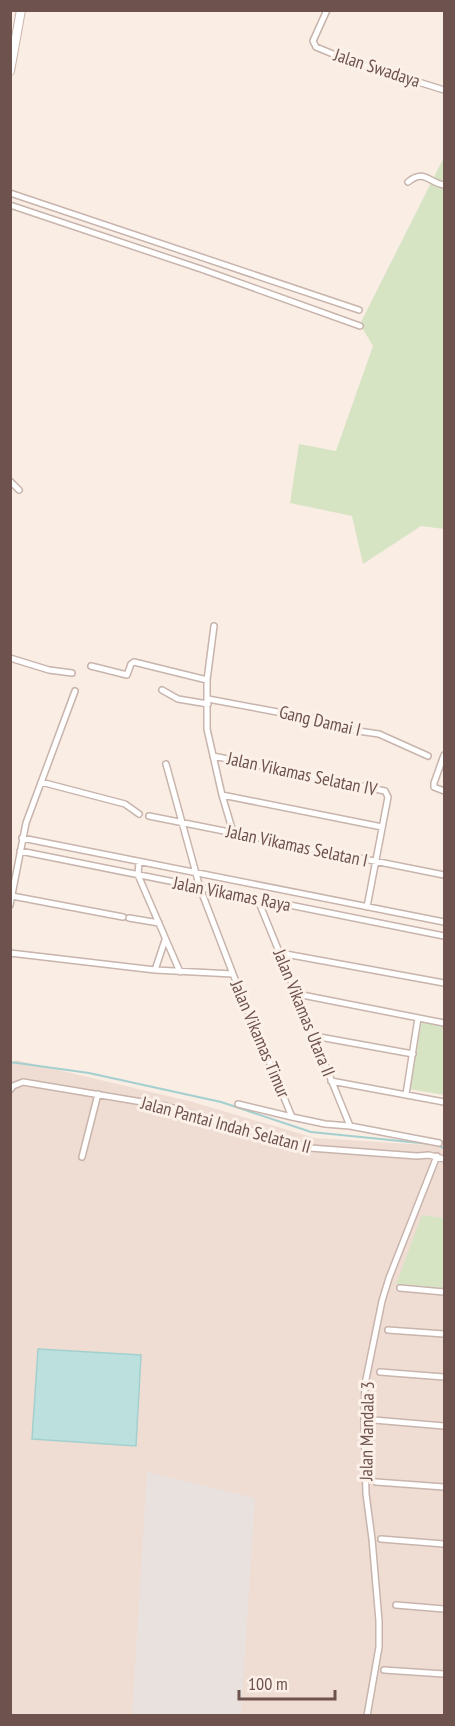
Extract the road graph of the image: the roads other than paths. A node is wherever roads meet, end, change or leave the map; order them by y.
1 (21, 10) edge
2 (327, 10) edge
3 (10, 71) edge
4 (444, 89) edge
5 (408, 182) dead end
6 (444, 185) edge
7 (10, 193) edge
8 (10, 205) edge
9 (359, 310) dead end
10 (360, 326) dead end
11 (10, 481) edge
12 (19, 490) dead end
13 (214, 626) dead end
14 (10, 658) edge
15 (91, 666) dead end
16 (72, 673) dead end
17 (207, 680) junction
18 (162, 690) dead end
19 (75, 691) dead end
20 (208, 701) junction
21 (444, 755) edge
22 (213, 756) junction
23 (428, 756) dead end
24 (166, 764) dead end
25 (41, 783) junction
26 (444, 791) edge
27 (222, 795) junction
28 (139, 814) dead end
29 (149, 816) dead end
30 (182, 822) junction
31 (382, 827) junction
32 (233, 832) junction
33 (21, 845) junction
34 (375, 862) junction
35 (139, 864) junction
36 (138, 874) junction
37 (197, 874) junction
38 (444, 875) edge
39 (200, 886) junction
40 (12, 896) junction
41 (258, 900) junction
42 (10, 905) edge
43 (367, 907) junction
44 (444, 922) edge
45 (159, 923) junction
46 (444, 936) edge
47 (166, 939) junction
48 (10, 953) edge
49 (280, 954) junction
50 (155, 970) junction
51 (180, 972) junction
52 (233, 974) junction
53 (444, 983) edge
54 (297, 994) junction
55 (418, 1018) junction
56 (444, 1023) edge
57 (314, 1036) junction
58 (413, 1054) junction
59 (332, 1081) junction
60 (10, 1090) edge
61 (98, 1094) junction
62 (406, 1094) junction
63 (444, 1102) edge
64 (238, 1104) dead end
65 (292, 1117) junction
66 (350, 1126) junction
67 (439, 1143) dead end
68 (437, 1156) junction
69 (82, 1157) dead end
70 (444, 1159) edge
71 (400, 1288) dead end
72 (444, 1292) edge
73 (388, 1330) dead end
74 (444, 1334) edge
75 (380, 1372) dead end
76 (444, 1377) edge
77 (374, 1420) dead end
78 (444, 1426) edge
79 (376, 1482) dead end
80 (444, 1487) edge
81 (381, 1539) dead end
82 (444, 1544) edge
83 (396, 1605) dead end
84 (444, 1609) edge
85 (384, 1670) dead end
86 (444, 1674) edge
87 (367, 1716) edge

1 - 3 main road
2 - 4 street, Jalan Swadaya
5 - 6 street
7 - 9 street
8 - 10 street
11 - 12 street
13 - 17 street
14 - 16 street
15 - 17 street
17 - 20 street
18 - 20 street, Gang Damai I
19 - 25 street
20 - 22 street
20 - 23 street, Gang Damai I
21 - 26 street
22 - 27 street
22 - 31 street, Jalan Vikamas Selatan IV
24 - 30 street, Jalan Vikamas Timur
25 - 28 street
25 - 33 street
27 - 31 street
27 - 32 street
29 - 30 street, Jalan Vikamas Selatan I
30 - 32 street, Jalan Vikamas Selatan I
30 - 37 street, Jalan Vikamas Timur
31 - 34 street
32 - 34 street, Jalan Vikamas Selatan I
33 - 35 street, Jalan Vikamas Raya
33 - 36 street, Jalan Vikamas Raya
33 - 40 street
34 - 38 street, Jalan Vikamas Selatan I
34 - 43 street
35 - 36 street
35 - 37 street, Jalan Vikamas Raya
36 - 39 street, Jalan Vikamas Raya
36 - 45 street
37 - 39 street, Jalan Vikamas Timur
37 - 43 street, Jalan Vikamas Raya
39 - 41 street, Jalan Vikamas Raya
39 - 52 street, Jalan Vikamas Timur
40 - 42 street
40 - 45 street
41 - 46 street, Jalan Vikamas Raya
41 - 49 street, Jalan Vikamas Utara II
43 - 44 street, Jalan Vikamas Raya
45 - 47 street
47 - 50 street
47 - 51 street
48 - 50 street
49 - 53 street
49 - 54 street, Jalan Vikamas Utara II
50 - 51 street
51 - 52 street
52 - 65 street, Jalan Vikamas Timur
54 - 55 street
54 - 57 street, Jalan Vikamas Utara II
55 - 56 street
55 - 58 street
57 - 58 street
57 - 59 street, Jalan Vikamas Utara II
58 - 62 street
59 - 62 street
59 - 66 street, Jalan Vikamas Utara II
60 - 61 street, Jalan Pantai Indah Selatan II
61 - 68 street, Jalan Pantai Indah Selatan II
61 - 69 street
62 - 63 street
64 - 65 street
65 - 66 street, Jalan Vikamas Timur
66 - 67 street, Jalan Vikamas Timur
68 - 70 street, Jalan Pantai Indah Selatan II
68 - 87 street, Jalan Mandala 3
71 - 72 street
73 - 74 street
75 - 76 street
77 - 78 street
79 - 80 street
81 - 82 street
83 - 84 street
85 - 86 street

